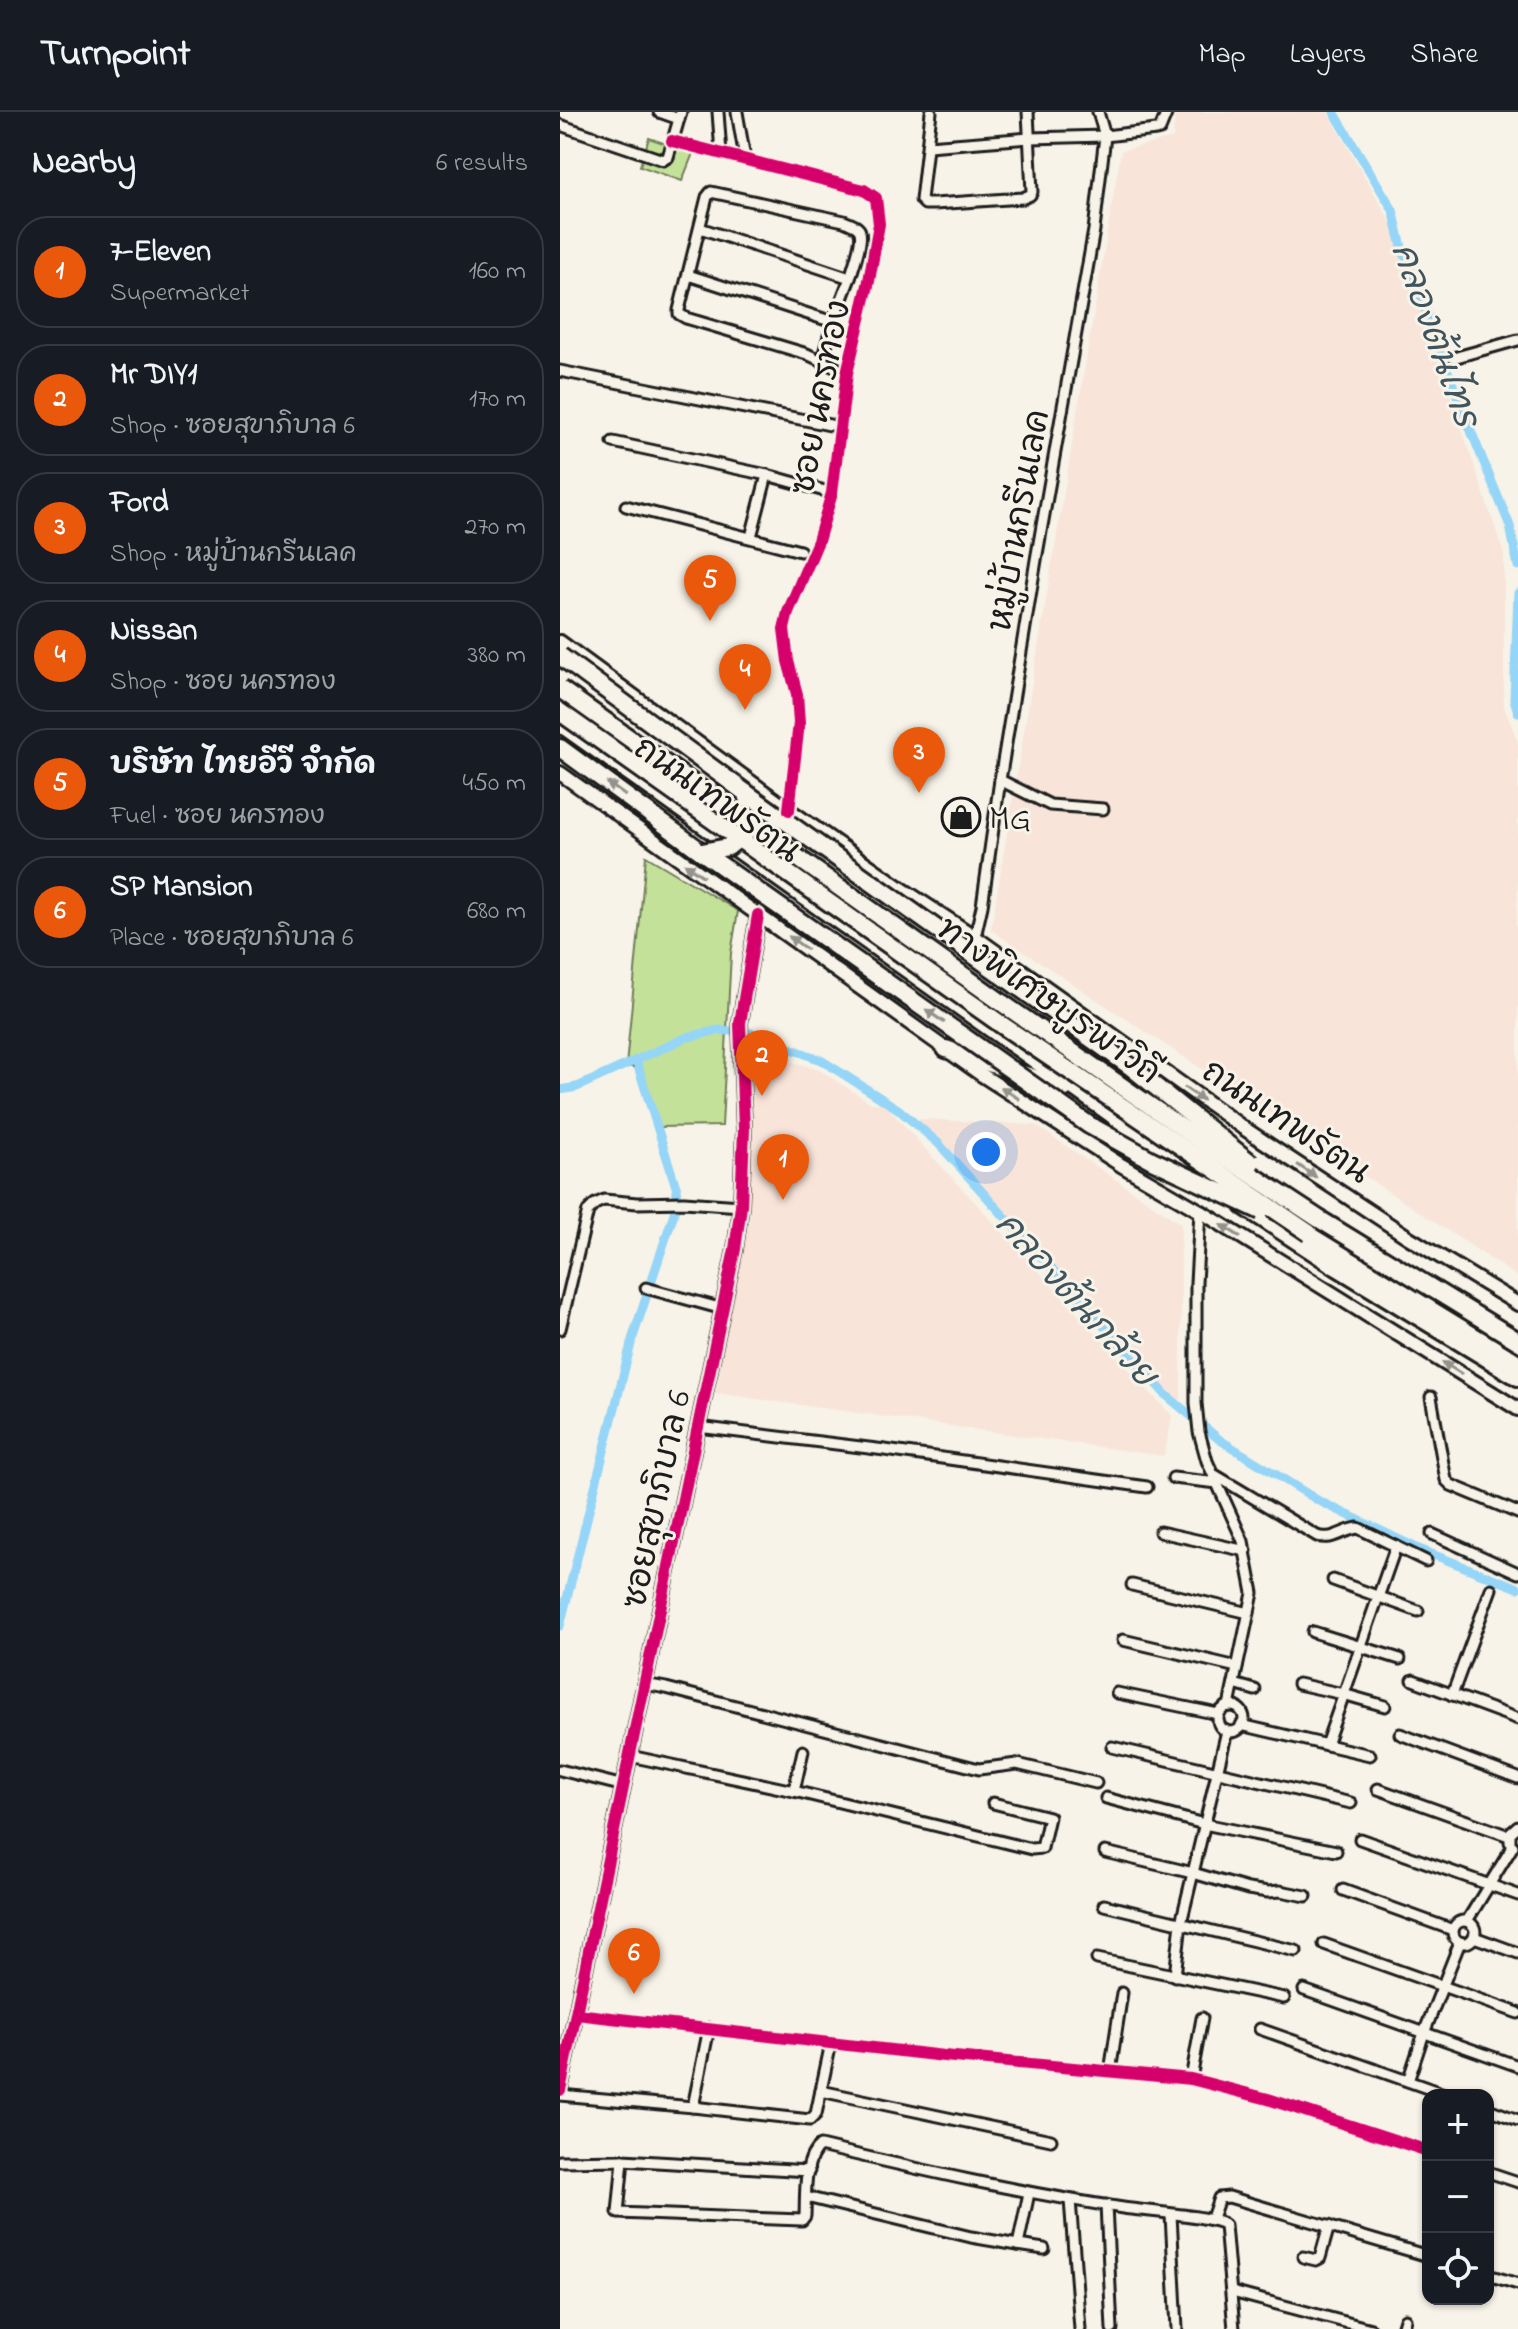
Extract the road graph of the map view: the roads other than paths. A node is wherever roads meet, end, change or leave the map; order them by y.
1 (659, 112) edge
2 (718, 112) edge
3 (737, 112) edge
4 (931, 112) edge
5 (1028, 112) edge
6 (1098, 112) edge
7 (1167, 112) edge
8 (680, 115) edge
9 (560, 125) edge
10 (1105, 136) junction
11 (1030, 138) junction
12 (672, 141) junction
13 (928, 146) junction
14 (721, 153) junction
15 (745, 158) junction
16 (700, 228) junction
17 (859, 246) junction
18 (874, 250) junction
19 (688, 275) junction
20 (850, 278) junction
21 (833, 322) junction
22 (1518, 340) edge
23 (1453, 358) dead end
24 (822, 360) junction
25 (560, 371) edge
26 (847, 373) junction
27 (830, 425) dead end
28 (613, 442) dead end
29 (767, 475) junction
30 (832, 493) junction
31 (626, 506) dead end
32 (751, 537) junction
33 (800, 551) dead end
34 (560, 642) edge
35 (560, 656) edge
36 (560, 682) edge
37 (560, 689) edge
38 (560, 712) edge
39 (560, 723) edge
40 (560, 748) edge
41 (560, 773) edge
42 (1000, 780) junction
43 (746, 793) junction
44 (1103, 809) dead end
45 (789, 810) junction
46 (702, 852) junction
47 (758, 915) junction
48 (975, 937) junction
49 (946, 1049) junction
50 (1078, 1092) junction
51 (741, 1206) junction
52 (1200, 1211) junction
53 (1314, 1226) junction
54 (646, 1288) dead end
55 (1518, 1304) edge
56 (563, 1306) edge
57 (723, 1309) junction
58 (560, 1329) edge
59 (1518, 1333) edge
60 (1518, 1341) edge
61 (1518, 1363) edge
62 (1518, 1377) edge
63 (1431, 1397) dead end
64 (1518, 1409) edge
65 (698, 1427) junction
66 (1173, 1478) dead end
67 (1216, 1479) junction
68 (1147, 1487) dead end
69 (1518, 1513) edge
70 (1160, 1532) dead end
71 (1432, 1534) dead end
72 (1396, 1546) junction
73 (1246, 1551) junction
74 (1426, 1561) dead end
75 (1518, 1573) edge
76 (1333, 1580) dead end
77 (1132, 1585) dead end
78 (1491, 1589) dead end
79 (1379, 1598) junction
80 (1418, 1611) dead end
81 (1249, 1613) junction
82 (1313, 1632) dead end
83 (1123, 1640) dead end
84 (1362, 1647) junction
85 (1400, 1659) dead end
86 (1237, 1667) junction
87 (1413, 1680) dead end
88 (645, 1684) junction
89 (1234, 1684) junction
90 (1298, 1684) dead end
91 (1255, 1690) dead end
92 (1117, 1693) dead end
93 (1343, 1694) junction
94 (1452, 1695) junction
95 (1229, 1706) junction
96 (1385, 1706) dead end
97 (1218, 1714) junction
98 (1518, 1719) edge
99 (1241, 1725) junction
100 (1227, 1731) junction
101 (1400, 1734) dead end
102 (1326, 1745) junction
103 (1112, 1747) dead end
104 (803, 1751) dead end
105 (1370, 1755) dead end
106 (630, 1756) junction
107 (560, 1770) edge
108 (1218, 1771) junction
109 (1518, 1778) edge
110 (1096, 1783) dead end
111 (624, 1786) junction
112 (1378, 1789) dead end
113 (794, 1791) junction
114 (1106, 1798) dead end
115 (993, 1803) dead end
116 (1351, 1803) dead end
117 (1204, 1824) junction
118 (1518, 1826) edge
119 (1360, 1839) dead end
120 (1513, 1843) edge
121 (1336, 1851) dead end
122 (1105, 1852) dead end
123 (1193, 1873) junction
124 (1490, 1884) junction
125 (1343, 1890) dead end
126 (1518, 1895) edge
127 (1306, 1896) dead end
128 (1104, 1905) dead end
129 (1467, 1921) junction
130 (1181, 1923) junction
131 (1453, 1930) junction
132 (1474, 1937) junction
133 (1460, 1942) junction
134 (1324, 1944) dead end
135 (1296, 1951) dead end
136 (1518, 1953) edge
137 (1097, 1959) dead end
138 (1175, 1976) junction
139 (1442, 1986) junction
140 (1304, 1990) dead end
141 (1122, 1993) dead end
142 (1284, 1998) dead end
143 (1518, 2013) edge
144 (576, 2014) junction
145 (1202, 2018) dead end
146 (709, 2028) junction
147 (1260, 2029) dead end
148 (1424, 2033) junction
149 (831, 2043) junction
150 (1518, 2066) edge
151 (1110, 2072) junction
152 (1191, 2079) junction
153 (1408, 2081) junction
154 (1430, 2089) edge
155 (821, 2091) junction
156 (560, 2093) edge
157 (693, 2107) junction
158 (1494, 2111) edge
159 (1518, 2120) edge
160 (1051, 2140) dead end
161 (1422, 2149) edge
162 (623, 2160) junction
163 (560, 2161) edge
164 (809, 2171) junction
165 (1494, 2174) edge
166 (1518, 2182) edge
167 (1029, 2193) junction
168 (806, 2197) junction
169 (1070, 2200) junction
170 (1106, 2205) junction
171 (1171, 2215) junction
172 (1212, 2218) junction
173 (1329, 2226) junction
174 (1018, 2245) junction
175 (1044, 2249) dead end
176 (1422, 2254) edge
177 (1303, 2257) dead end
178 (1494, 2277) edge
179 (1518, 2284) edge
180 (1232, 2292) junction
181 (1080, 2329) edge
182 (1112, 2329) edge
183 (1177, 2329) edge
184 (1234, 2329) edge
185 (1371, 2329) edge

1 - 8 street
2 - 14 street
3 - 15 street
4 - 13 street
5 - 11 street
6 - 10 street, หมู่บ้านกรีนเลค
7 - 10 street
8 - 12 street
9 - 12 street
10 - 11 street
10 - 42 street, หมู่บ้านกรีนเลค
11 - 13 street
11 - 13 street
12 - 14 street, ซอย นครทอง
14 - 15 street, ซอย นครทอง
15 - 18 street, ซอย นครทอง
16 - 17 street
16 - 19 street
16 - 20 street
17 - 18 street
17 - 20 street
18 - 26 street, ซอย นครทอง
19 - 21 street
19 - 24 street
20 - 21 street
21 - 24 street
22 - 23 street
24 - 26 street
25 - 27 street
26 - 30 street, ซอย นครทอง
28 - 29 street
29 - 30 street
29 - 32 street
30 - 45 street, ซอย นครทอง
31 - 32 street
32 - 33 street
34 - 45 main road, ถนนเทพรัตน
35 - 43 highway, bridge
36 - 59 highway, ถนนเทพรัตน
37 - 53 highway, ทางพิเศษบูรพาวิถี, bridge
38 - 53 highway, ทางพิเศษบูรพาวิถี, bridge
39 - 50 highway, ถนนเทพรัตน
46 -> 40 highway
47 -> 41 main road
42 - 44 street
42 - 48 street, หมู่บ้านกรีนเลค
43 - 46 highway, bridge
43 - 53 highway, bridge
45 - 48 main road, ถนนเทพรัตน
53 -> 46 highway, bridge
49 -> 47 main road
47 - 51 main road, ซอยสุขาภิบาล 6
48 -> 55 main road, ถนนเทพรัตน
49 - 50 highway
52 -> 49 main road
50 - 62 highway, ถนนเทพรัตน
51 - 56 street
51 - 57 main road, ซอยสุขาภิบาล 6
64 -> 52 main road
52 - 67 street
53 - 60 highway, ทางพิเศษบูรพาวิถี, bridge
53 - 61 highway, ทางพิเศษบูรพาวิถี
54 - 57 street
56 - 58 street
57 - 65 main road, ซอยสุขาภิบาล 6
63 - 69 street
65 - 68 street
65 - 88 main road, ซอยสุขาภิบาล 6
66 - 67 street
67 - 72 street
67 - 73 street
70 - 73 street
71 - 75 street
72 - 74 street
72 - 79 street
73 - 81 street
76 - 79 street
77 - 81 street
78 - 94 street
79 - 80 street
79 - 84 street
81 - 86 street
82 - 84 street
83 - 86 street
84 - 85 street
84 - 93 street
86 - 89 street
87 - 94 street
88 - 106 main road, ซอยสุขาภิบาล 6
88 - 110 street
89 - 91 street
89 - 95 street
90 - 93 street
92 - 97 street
93 - 96 street
93 - 102 street
94 - 98 street
95 - 97 street
95 - 99 street
97 - 100 street
99 - 100 street
99 - 102 street
100 - 108 street
101 - 109 street
102 - 105 street
103 - 108 street
104 - 113 street
106 - 111 main road, ซอยสุขาภิบาล 6
106 - 113 street
107 - 111 street
108 - 116 street
108 - 117 street
111 - 144 main road, ซอยสุขาภิบาล 6
112 - 120 street
113 - 115 street
114 - 117 street
117 - 121 street
117 - 123 street
118 - 120 street
119 - 124 street
120 - 124 street
122 - 123 street
123 - 127 street
123 - 130 street
124 - 126 street
124 - 129 street
125 - 131 street
128 - 130 street
129 - 131 street
129 - 132 street
130 - 135 street
130 - 138 street
131 - 133 street
132 - 133 street
132 - 136 street
133 - 139 street
134 - 139 street
137 - 138 street
138 - 142 street
139 - 143 street
139 - 148 street
140 - 148 street
141 - 151 street
144 - 146 street
144 - 156 main road, ซอยสุขาภิบาล 6
145 - 152 street
146 - 149 street
146 - 157 street
147 - 153 street
148 - 150 street
148 - 153 street
149 - 151 street
149 - 155 street
151 - 152 street
152 - 161 street
153 - 154 street
155 - 157 street
155 - 160 street
156 - 157 street
158 - 159 street
162 - 163 street
162 - 164 street
162 - 168 street
164 - 167 street
164 - 168 street
165 - 166 street
167 - 169 street
167 - 174 street
168 - 174 street
169 - 170 street
169 - 181 street
170 - 171 street
170 - 182 street
171 - 172 street
171 - 183 street
172 - 173 street
172 - 180 street
173 - 176 street
173 - 177 street
174 - 175 street
178 - 179 street
180 - 184 street
180 - 185 street

